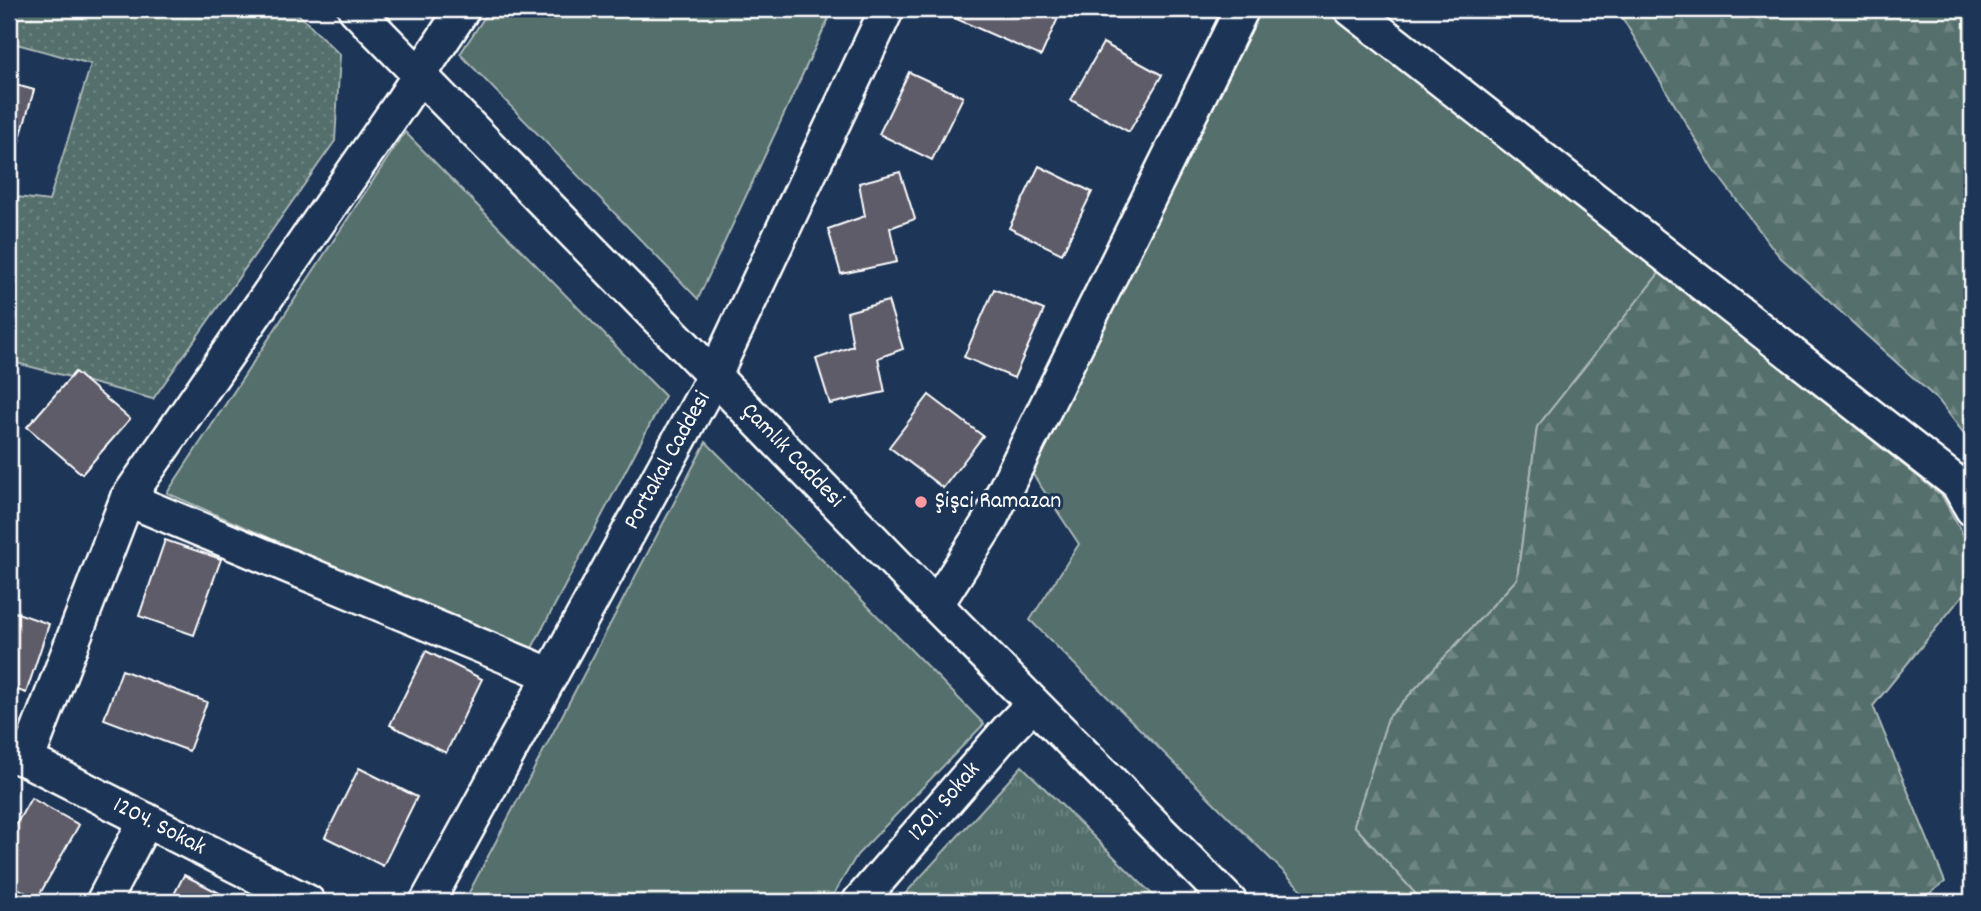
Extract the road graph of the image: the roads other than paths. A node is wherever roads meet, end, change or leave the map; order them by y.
1 (355, 9) edge
2 (463, 9) edge
3 (887, 9) edge
4 (1242, 9) edge
5 (1351, 9) edge
6 (419, 75) junction
7 (714, 376) junction
8 (127, 499) junction
9 (1972, 509) edge
10 (936, 605) junction
11 (551, 675) junction
12 (1033, 704) junction
13 (18, 757) edge
14 (146, 820) junction
15 (103, 902) edge
16 (308, 902) edge
17 (427, 902) edge
18 (859, 902) edge
19 (1230, 902) edge

1 - 6 street, Çamlık Caddesi
2 - 6 street
3 - 7 street, Portakal Caddesi
4 - 10 street
5 - 9 street
6 - 7 street, Çamlık Caddesi
6 - 8 street
7 - 10 street, Çamlık Caddesi
7 - 11 street, Portakal Caddesi
8 - 11 street
8 - 13 street
10 - 12 street, Çamlık Caddesi
11 - 17 street, Portakal Caddesi
12 - 18 street, 1201. Sokak
12 - 19 street, Çamlık Caddesi
13 - 14 street, 1204. Sokak
14 - 15 street
14 - 16 street, 1204. Sokak

